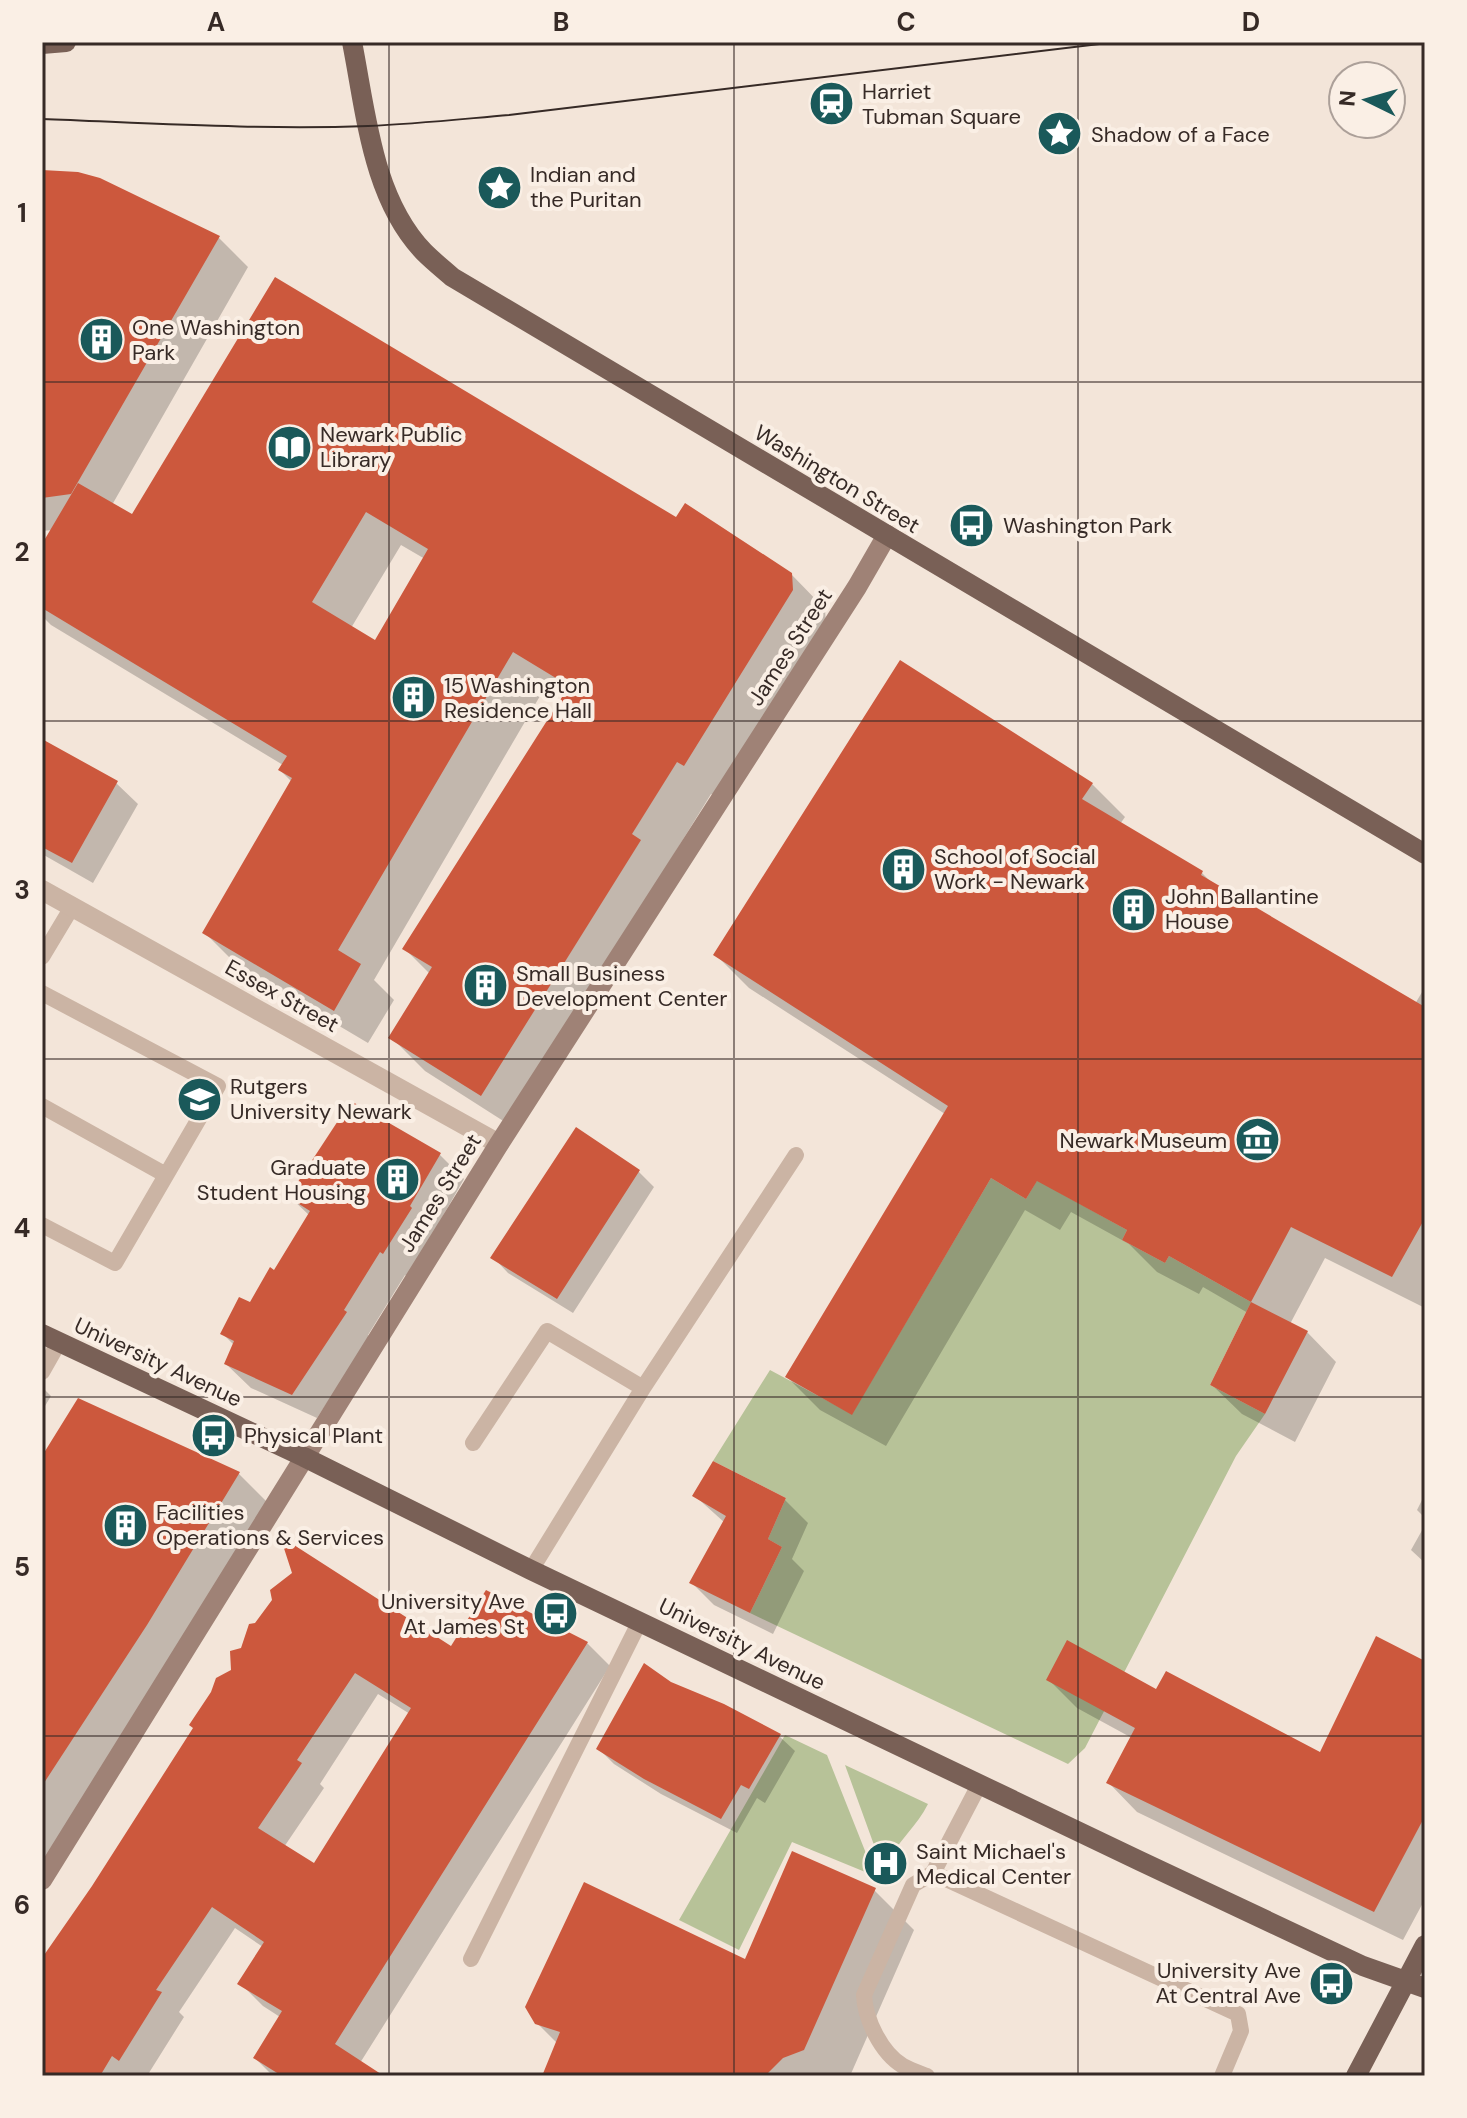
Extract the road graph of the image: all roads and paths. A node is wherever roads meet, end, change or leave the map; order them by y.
1 (66, 42) edge
2 (352, 42) edge
3 (42, 44) edge
4 (887, 535) junction
5 (1425, 853) edge
6 (42, 890) edge
7 (72, 907) junction
8 (42, 957) edge
9 (42, 993) edge
10 (42, 1106) edge
11 (499, 1144) junction
12 (796, 1155) dead end
13 (166, 1175) junction
14 (42, 1225) edge
15 (50, 1338) edge
16 (42, 1372) edge
17 (643, 1388) junction
18 (473, 1443) dead end
19 (304, 1457) junction
20 (531, 1570) junction
21 (640, 1621) junction
22 (979, 1785) junction
23 (933, 1873) junction
24 (42, 1880) edge
25 (1425, 1945) edge
26 (471, 1959) dead end
27 (1415, 1984) edge
28 (927, 2076) edge
29 (1222, 2076) edge
30 (1356, 2076) edge

1 - 3 main road
2 - 4 main road, Washington Street
4 - 5 main road, Washington Street
4 - 11 street, James Street
6 - 7 street, Essex Street
7 - 8 lane
7 - 11 street, Essex Street
9 - 13 lane
10 - 13 lane
11 - 19 street, James Street
12 - 17 lane
13 - 14 lane
15 - 16 lane
15 - 19 main road, University Avenue
17 - 18 lane
17 - 20 lane
19 - 20 main road, University Avenue
19 - 24 street, James Street
20 - 21 main road, University Avenue
21 - 22 main road, University Avenue
21 - 26 lane
22 - 23 lane
22 - 27 main road, University Avenue
23 - 28 lane
23 - 29 lane
25 - 27 main road
27 - 30 main road

